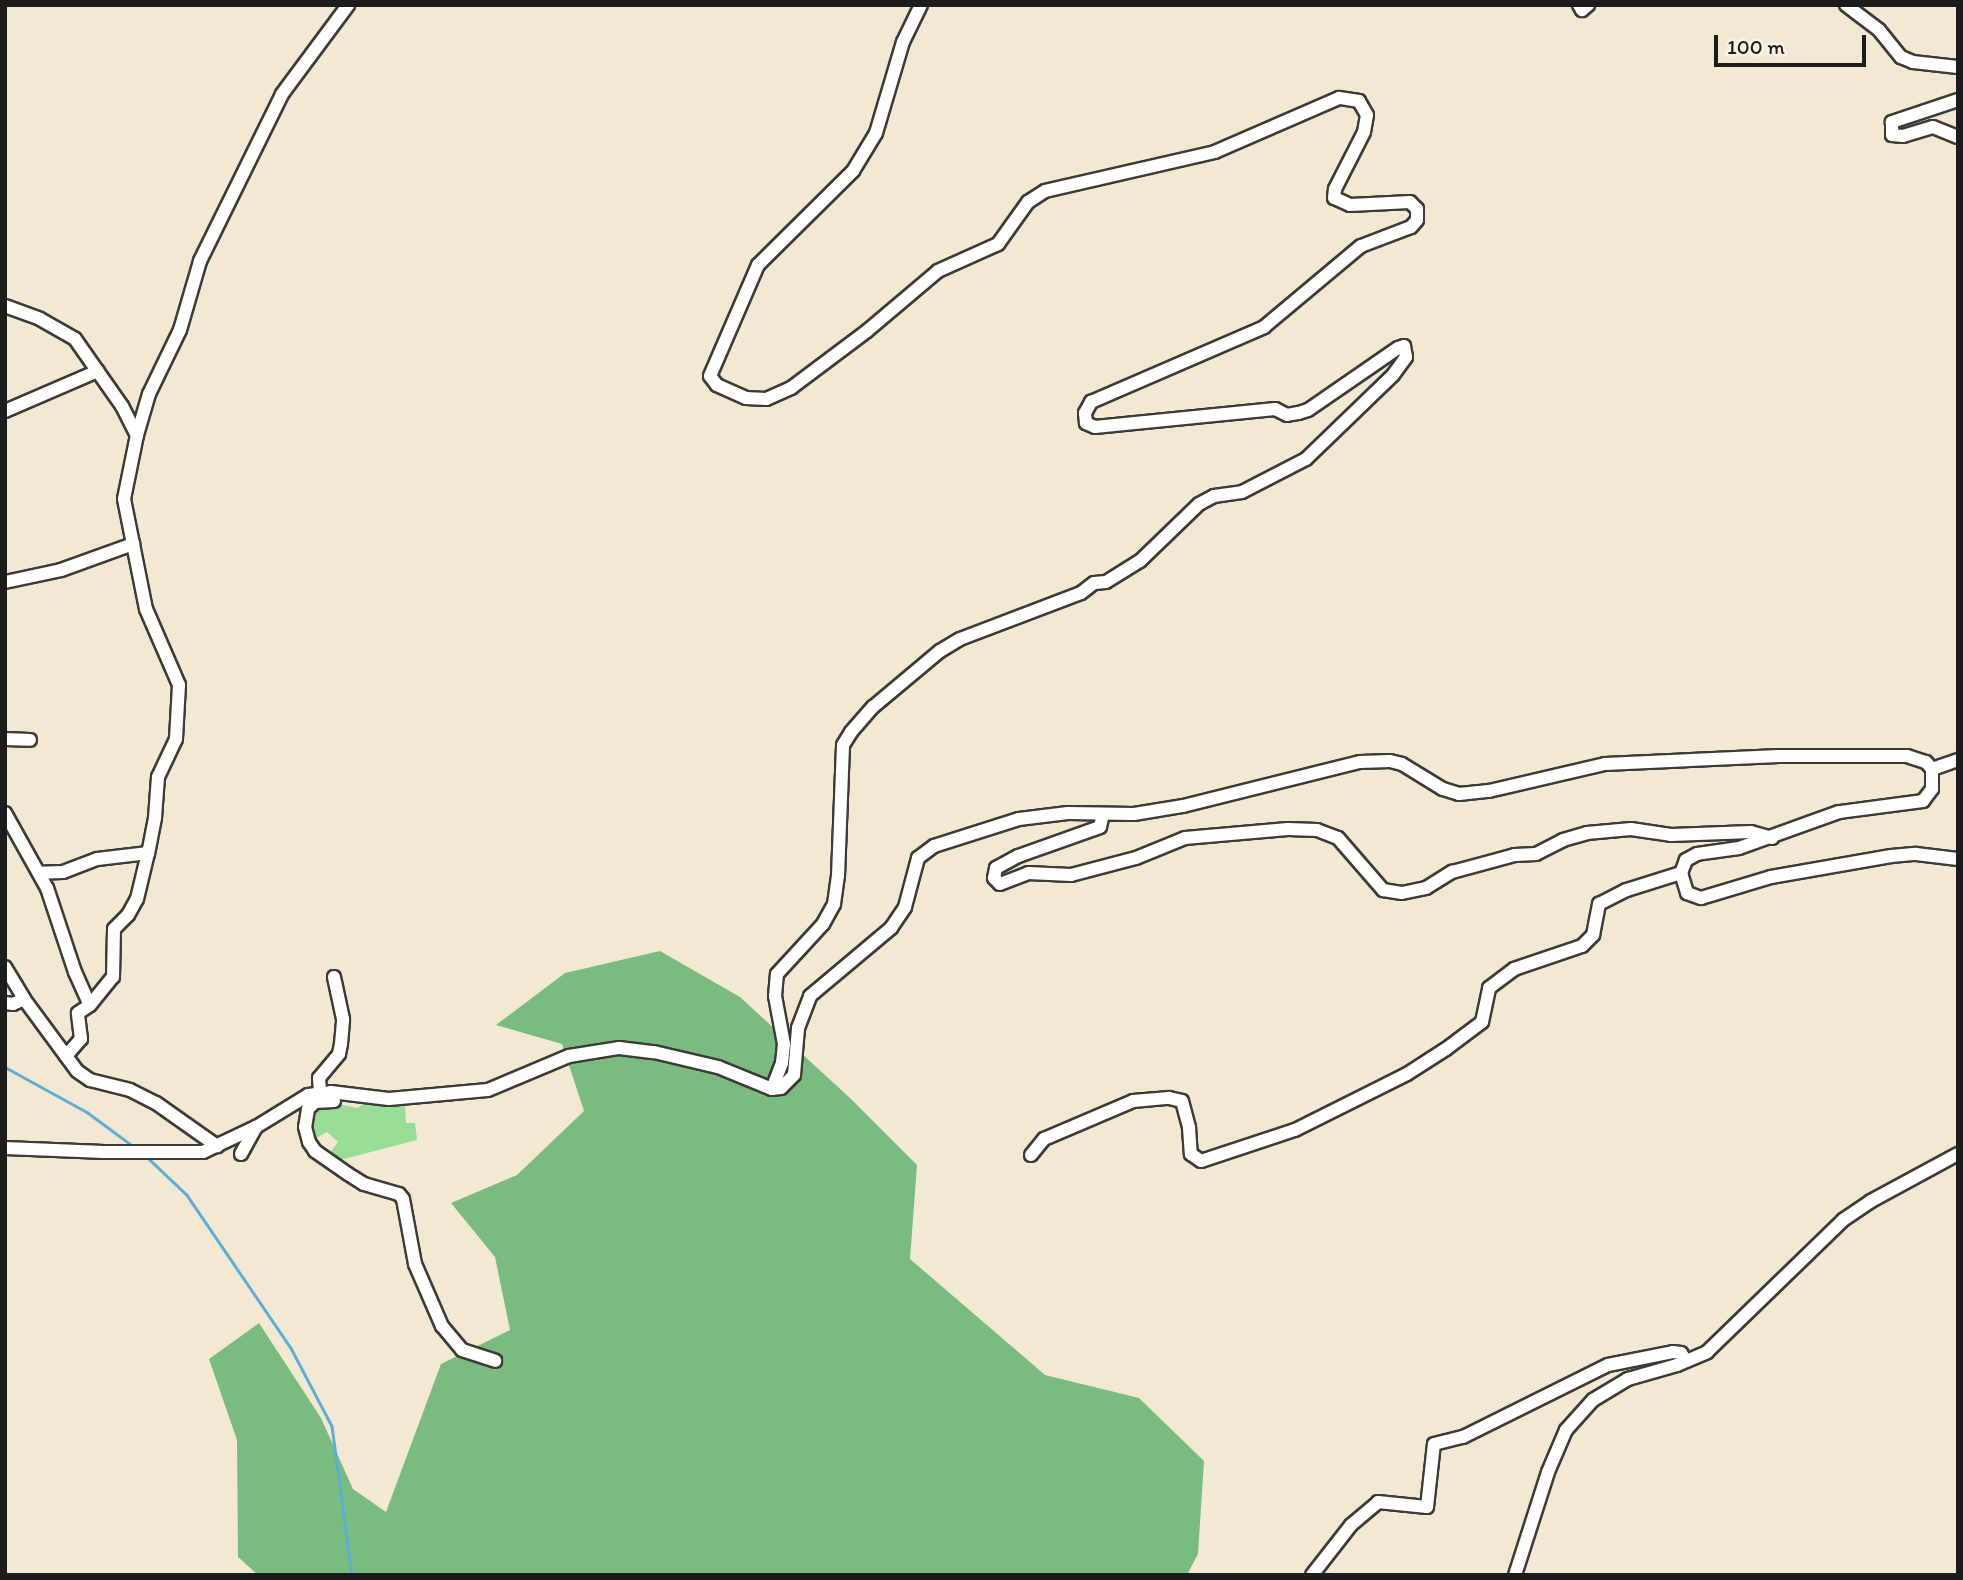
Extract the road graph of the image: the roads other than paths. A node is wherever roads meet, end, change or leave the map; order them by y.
1 (348, 5) edge
2 (921, 5) edge
3 (1579, 5) edge
4 (1588, 5) edge
5 (1846, 5) edge
6 (1958, 67) edge
7 (1958, 100) edge
8 (1958, 136) edge
9 (5, 306) edge
10 (98, 371) junction
11 (5, 411) edge
12 (137, 435) junction
13 (133, 544) junction
14 (5, 582) edge
15 (5, 739) edge
16 (30, 740) dead end
17 (1958, 760) edge
18 (1932, 769) junction
19 (5, 813) edge
20 (1102, 814) junction
21 (1772, 838) junction
22 (148, 853) junction
23 (1958, 859) edge
24 (39, 873) junction
25 (1681, 873) junction
26 (5, 967) edge
27 (334, 977) dead end
28 (24, 999) junction
29 (5, 1003) edge
30 (90, 1005) junction
31 (66, 1056) junction
32 (772, 1089) junction
33 (320, 1092) junction
34 (355, 1097) junction
35 (256, 1127) junction
36 (217, 1146) junction
37 (5, 1148) edge
38 (241, 1154) dead end
39 (1958, 1154) edge
40 (1031, 1156) dead end
41 (495, 1361) dead end
42 (1686, 1361) junction
43 (1312, 1575) edge
44 (1515, 1575) edge

1 - 12 street
2 - 32 street
3 - 4 street
5 - 6 street
7 - 8 street
9 - 10 street
10 - 11 street
10 - 12 street
12 - 13 street
13 - 14 street
13 - 22 street
15 - 16 street
17 - 18 street
18 - 20 street
18 - 21 street
19 - 24 street
20 - 21 street
20 - 32 street
21 - 25 street
22 - 24 street
22 - 30 street
23 - 25 street
24 - 30 street
25 - 40 street
26 - 28 street
27 - 33 street
28 - 29 street
28 - 31 street
30 - 31 street
31 - 36 street
32 - 34 street
33 - 34 street
33 - 35 street
34 - 41 street
35 - 36 street
35 - 38 street
36 - 37 street
39 - 42 street
42 - 43 street
42 - 44 street

